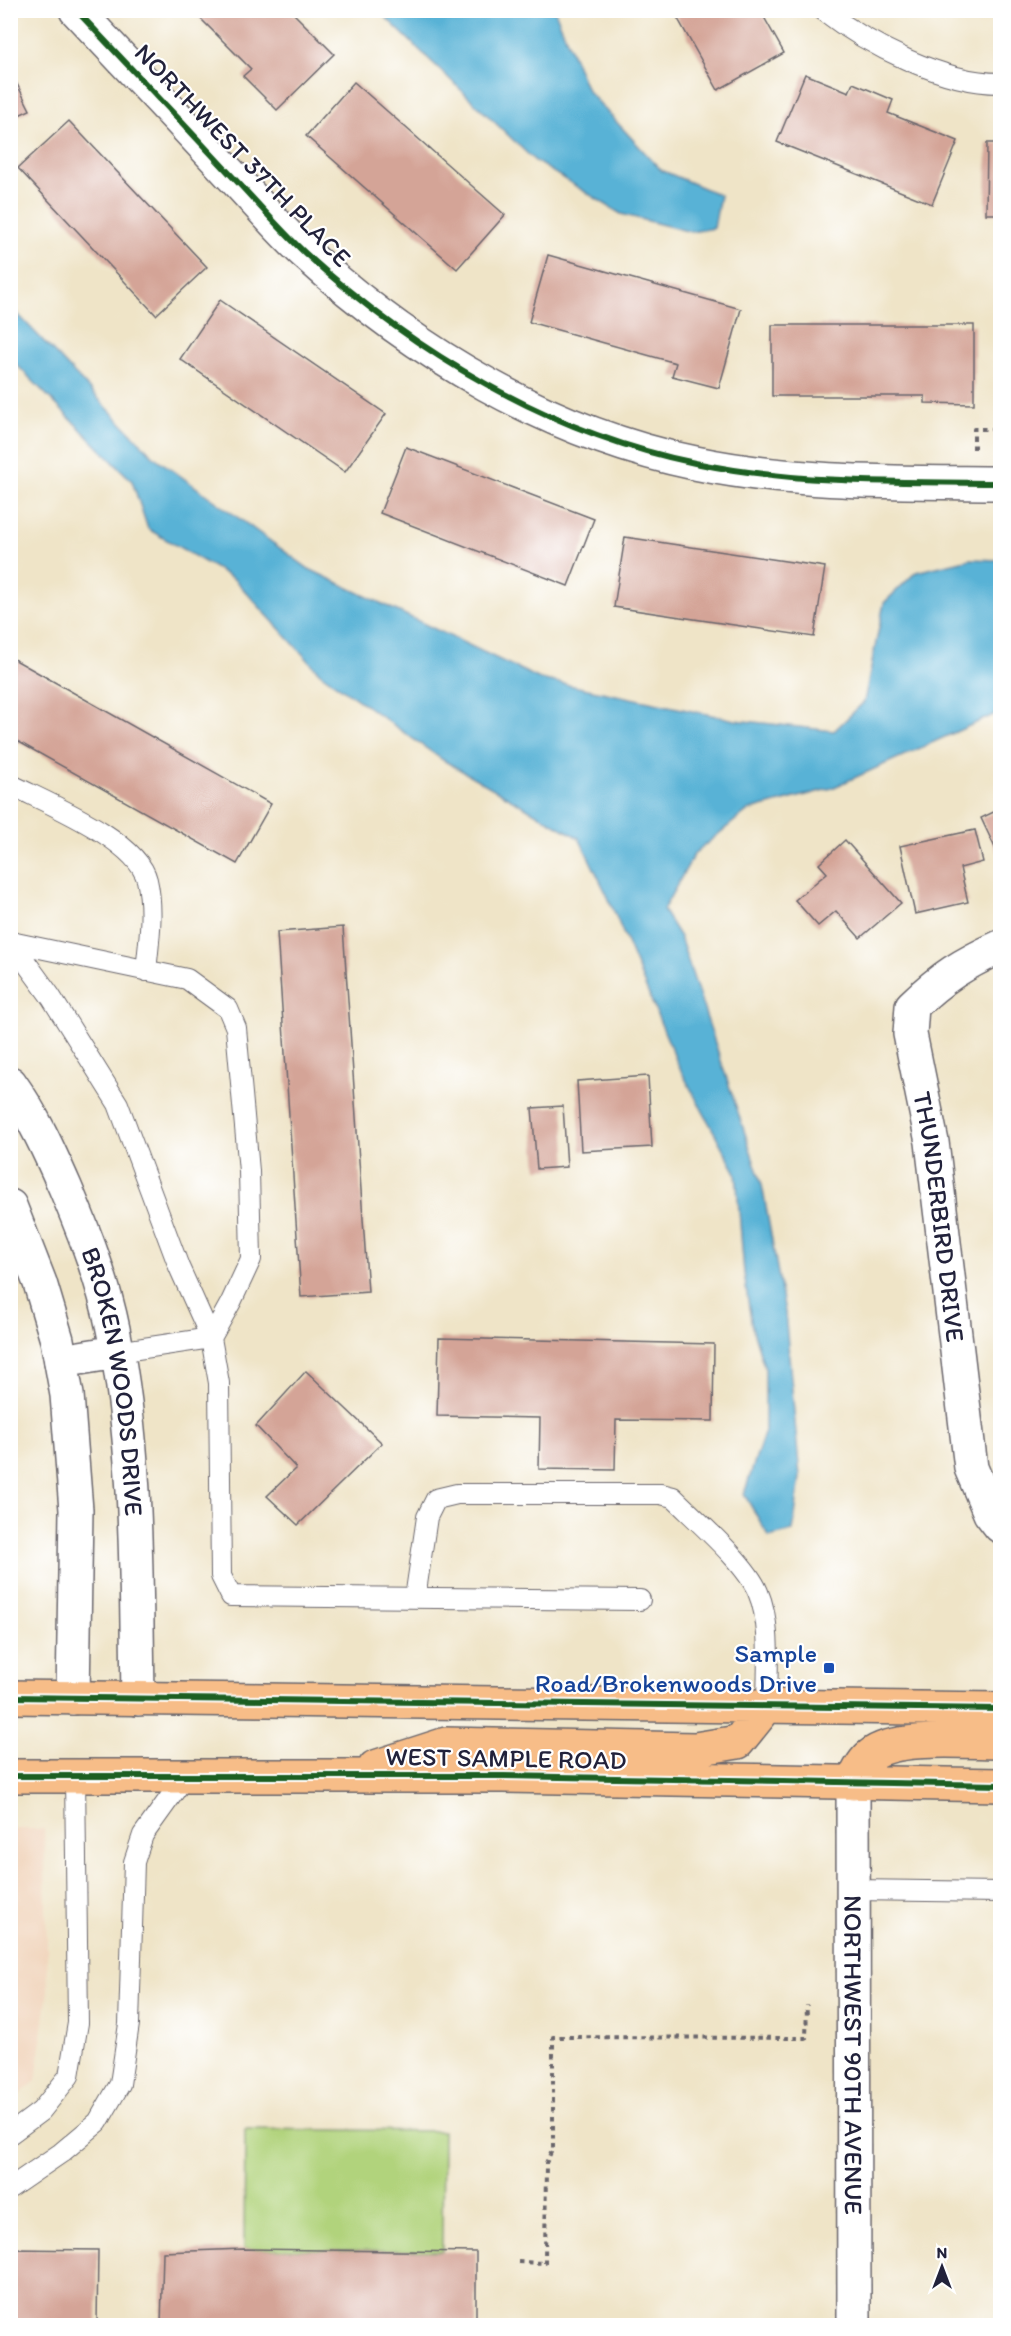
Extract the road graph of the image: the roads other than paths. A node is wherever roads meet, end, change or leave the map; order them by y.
1 (76, 10) edge
2 (824, 10) edge
3 (1000, 83) edge
4 (1000, 483) edge
5 (10, 784) edge
6 (11, 942) edge
7 (1000, 948) edge
8 (146, 971) junction
9 (10, 1083) edge
10 (10, 1206) edge
11 (211, 1338) junction
12 (117, 1352) junction
13 (61, 1361) junction
14 (1000, 1526) edge
15 (415, 1598) junction
16 (640, 1600) dead end
17 (10, 1697) edge
18 (73, 1698) junction
19 (138, 1699) junction
20 (767, 1706) junction
21 (1000, 1709) edge
22 (1000, 1742) edge
23 (10, 1776) edge
24 (75, 1776) junction
25 (345, 1776) junction
26 (184, 1778) junction
27 (853, 1783) junction
28 (1000, 1785) edge
29 (852, 1890) junction
30 (1000, 1892) edge
31 (10, 2134) edge
32 (10, 2188) edge
33 (854, 2325) edge

1 - 4 street, NORTHWEST 37TH PLACE
2 - 3 lane
5 - 8 lane
6 - 8 lane
6 - 11 lane
7 - 14 street, THUNDERBIRD DRIVE
8 - 11 lane
9 - 12 street, BROKEN WOODS DRIVE
10 - 13 street, BROKEN WOODS DRIVE
11 - 12 lane
11 - 15 lane
12 - 13 street
12 - 19 street, BROKEN WOODS DRIVE
13 - 18 street, BROKEN WOODS DRIVE
15 - 16 lane
15 - 20 lane
17 - 18 main road
18 - 19 main road
19 - 20 main road
20 - 21 main road
20 - 25 main road
22 - 27 main road
23 - 24 main road, WEST SAMPLE ROAD
24 - 26 main road, WEST SAMPLE ROAD
24 - 31 lane
25 - 26 main road, WEST SAMPLE ROAD
25 - 27 main road, WEST SAMPLE ROAD
26 - 32 lane
27 - 28 main road, WEST SAMPLE ROAD
27 - 29 street, NORTHWEST 90TH AVENUE
29 - 30 lane
29 - 33 street, NORTHWEST 90TH AVENUE

